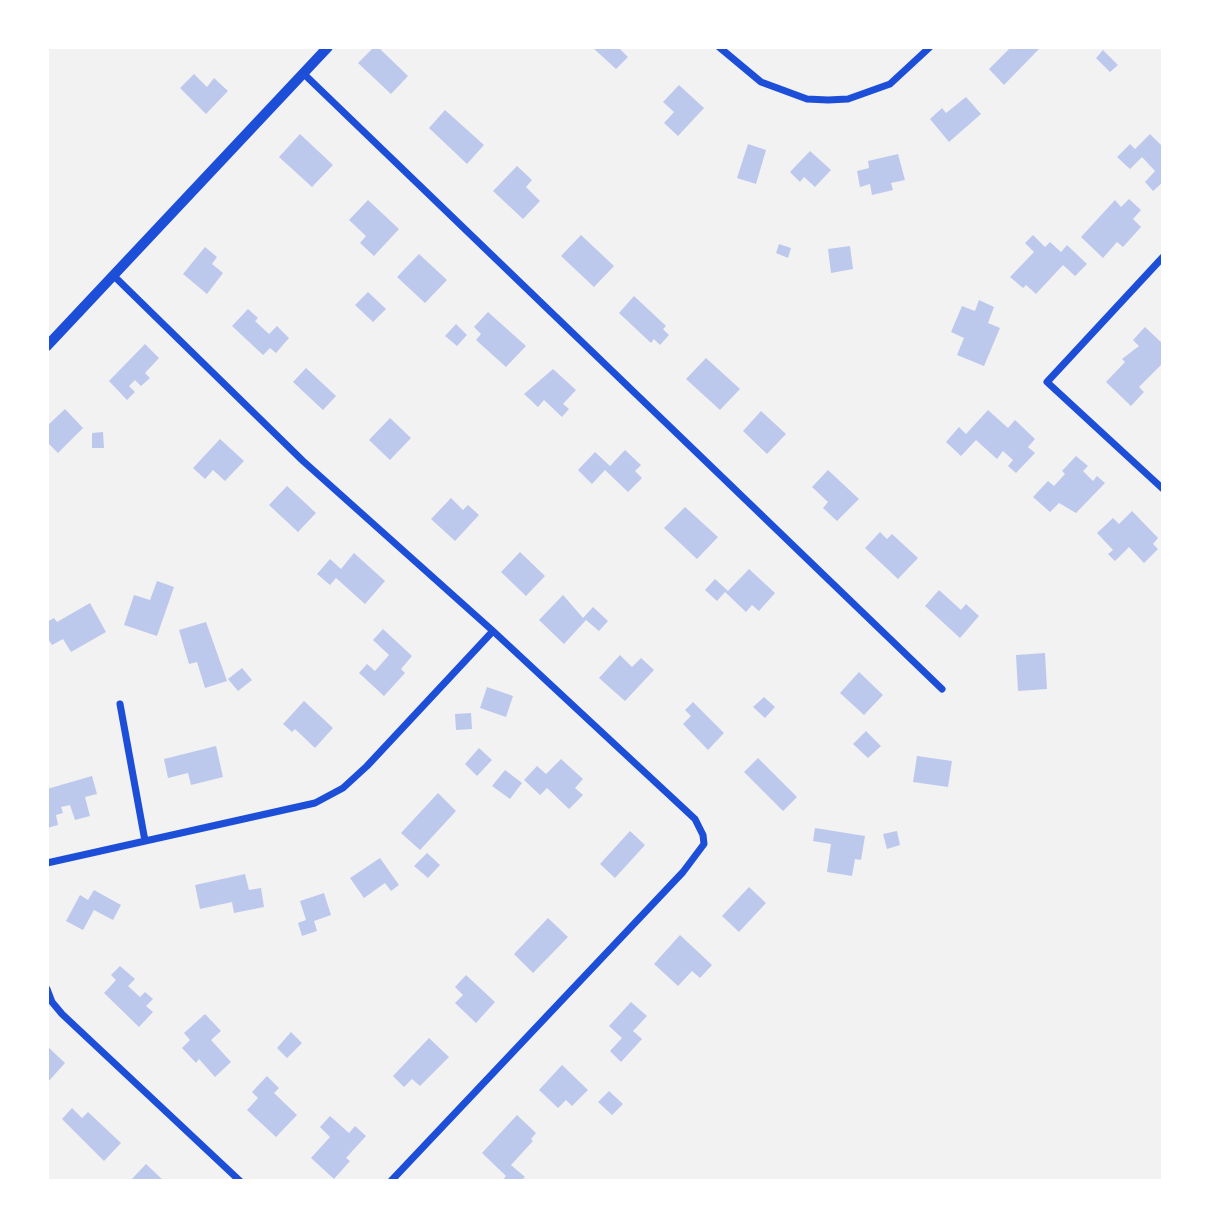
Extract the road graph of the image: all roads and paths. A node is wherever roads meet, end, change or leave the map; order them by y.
1 (328, 47) edge
2 (719, 47) edge
3 (930, 47) edge
4 (304, 75) junction
5 (1163, 257) edge
6 (115, 277) junction
7 (47, 346) edge
8 (1163, 489) edge
9 (493, 631) junction
10 (942, 689) dead end
11 (120, 704) dead end
12 (145, 841) junction
13 (47, 863) edge
14 (47, 989) edge
15 (240, 1181) edge
16 (391, 1181) edge

1 - 4 street
2 - 3 street
4 - 6 street
4 - 10 street
5 - 8 street
6 - 7 street
6 - 9 street
9 - 12 street
9 - 16 street
11 - 12 street
12 - 13 street
14 - 15 street

